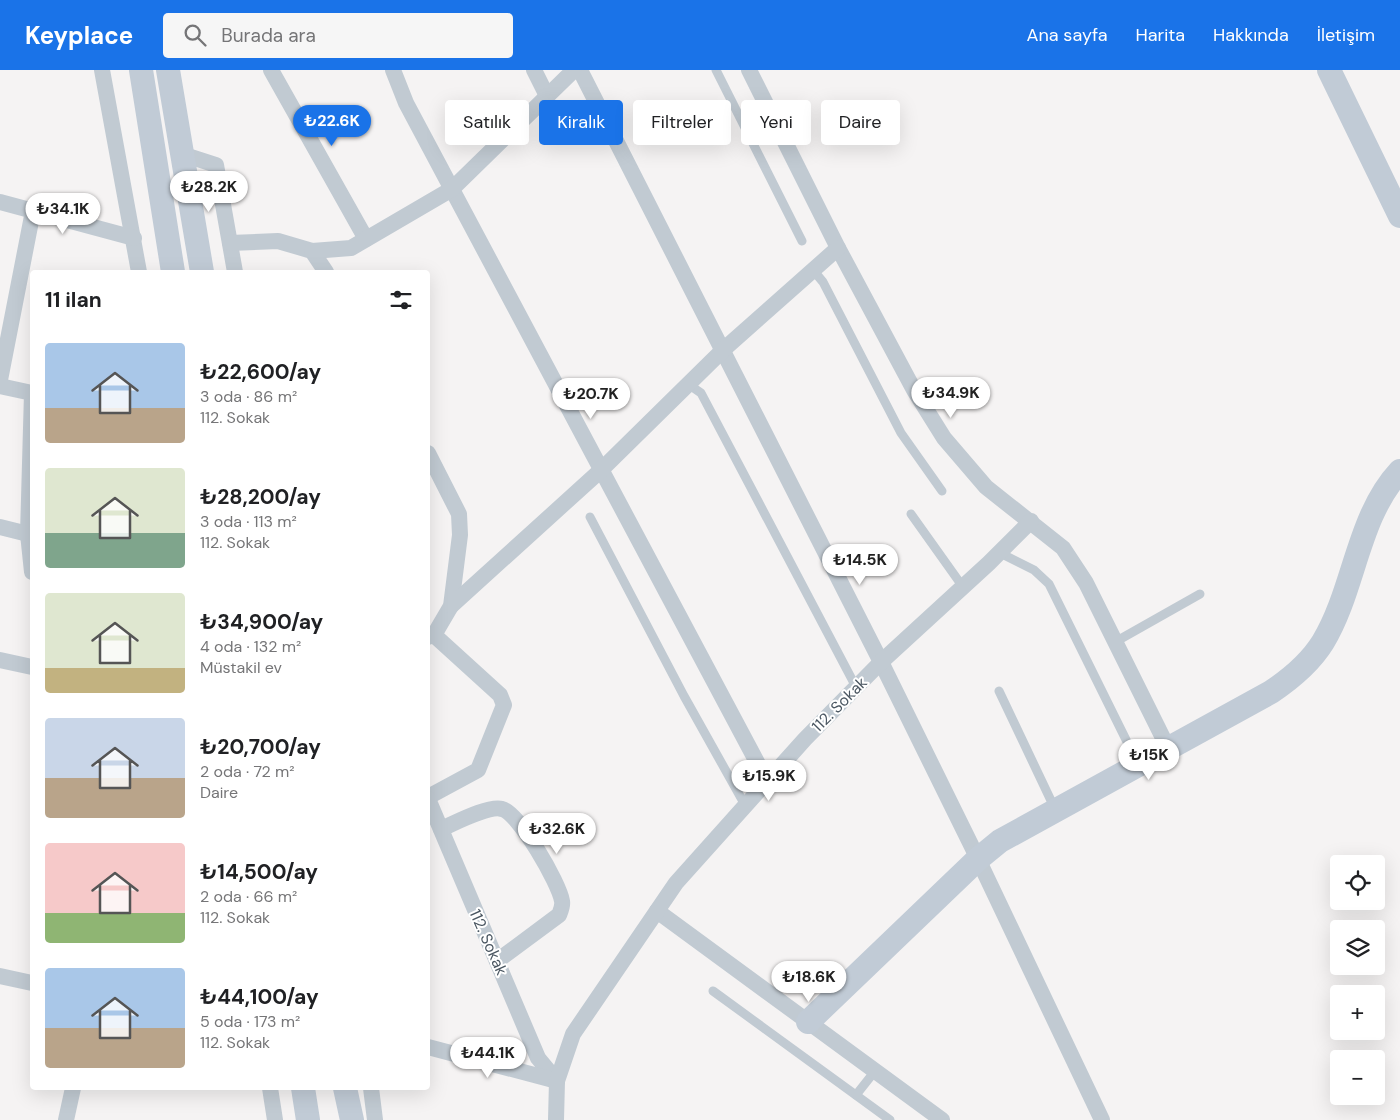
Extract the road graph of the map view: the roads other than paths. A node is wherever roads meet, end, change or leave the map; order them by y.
1 (102, 70) edge
2 (141, 70) edge
3 (168, 70) edge
4 (271, 70) edge
5 (392, 70) edge
6 (534, 70) edge
7 (574, 70) edge
8 (580, 70) edge
9 (716, 70) edge
10 (749, 70) edge
11 (1329, 70) edge
12 (548, 96) junction
13 (182, 154) junction
14 (452, 189) junction
15 (0, 202) edge
16 (33, 211) junction
17 (1400, 216) edge
18 (134, 238) junction
19 (366, 239) junction
20 (802, 241) dead end
21 (230, 244) junction
22 (838, 248) junction
23 (312, 251) junction
24 (139, 270) edge
25 (173, 270) edge
26 (202, 270) edge
27 (234, 270) edge
28 (325, 270) edge
29 (813, 270) junction
30 (723, 350) junction
31 (0, 380) edge
32 (688, 384) junction
33 (0, 386) edge
34 (30, 393) edge
35 (430, 457) edge
36 (30, 464) edge
37 (600, 471) junction
38 (1400, 471) edge
39 (942, 491) dead end
40 (911, 514) dead end
41 (590, 516) dead end
42 (1031, 521) junction
43 (0, 527) edge
44 (28, 534) junction
45 (30, 553) edge
46 (1000, 553) junction
47 (964, 587) junction
48 (1200, 594) dead end
49 (451, 606) junction
50 (431, 636) edge
51 (1115, 642) junction
52 (0, 660) edge
53 (881, 662) junction
54 (30, 667) edge
55 (856, 687) junction
56 (999, 691) dead end
57 (1168, 748) junction
58 (1138, 765) junction
59 (767, 781) junction
60 (430, 797) edge
61 (430, 803) edge
62 (745, 805) junction
63 (1056, 810) junction
64 (441, 829) junction
65 (978, 859) junction
66 (657, 911) junction
67 (497, 961) junction
68 (0, 976) edge
69 (30, 983) edge
70 (713, 991) dead end
71 (808, 1022) junction
72 (430, 1047) edge
73 (875, 1071) junction
74 (556, 1081) junction
75 (73, 1090) edge
76 (270, 1090) edge
77 (303, 1090) edge
78 (345, 1090) edge
79 (371, 1090) edge
80 (856, 1095) junction
81 (66, 1120) edge
82 (275, 1120) edge
83 (308, 1120) edge
84 (352, 1120) edge
85 (375, 1120) edge
86 (556, 1120) edge
87 (890, 1120) edge
88 (942, 1120) edge
89 (1102, 1120) edge

1 - 18 street
2 - 25 street
3 - 13 street
4 - 19 street
5 - 14 street
6 - 12 street
7 - 12 street
8 - 30 street
9 - 20 lane
10 - 22 street
11 - 17 street
12 - 14 street
13 - 21 street
13 - 26 street
14 - 19 street
14 - 37 street
15 - 16 street
16 - 18 street
16 - 31 street
18 - 24 street
19 - 23 street
21 - 23 street
21 - 27 street
22 - 29 street
22 - 42 street
23 - 28 street
29 - 30 street
29 - 39 lane
30 - 32 street
30 - 53 street
32 - 37 street
32 - 55 lane
33 - 34 street
35 - 49 street
36 - 44 street
37 - 49 street
37 - 59 street
38 - 57 street
40 - 47 lane
41 - 62 lane
42 - 46 street, 112. Sokak
42 - 51 street
43 - 44 street
44 - 45 street
46 - 47 street, 112. Sokak
46 - 58 lane
47 - 53 street, 112. Sokak
48 - 51 lane
49 - 50 street
50 - 60 street
51 - 57 street
52 - 54 street
53 - 55 street, 112. Sokak
53 - 65 street
55 - 59 street, 112. Sokak
56 - 63 lane
57 - 58 street
58 - 63 street
59 - 62 street, 112. Sokak
61 - 64 street, 112. Sokak
62 - 66 street, 112. Sokak
63 - 65 street
64 - 67 street, 112. Sokak
64 - 67 street
65 - 71 street
65 - 89 street
66 - 71 street
66 - 74 street, 112. Sokak
67 - 74 street, 112. Sokak
68 - 69 street
70 - 80 lane
71 - 73 street
72 - 74 street
73 - 80 lane
73 - 88 street
74 - 86 street, 112. Sokak
75 - 81 street
76 - 82 street
77 - 83 street
78 - 84 street
79 - 85 street
80 - 87 lane

